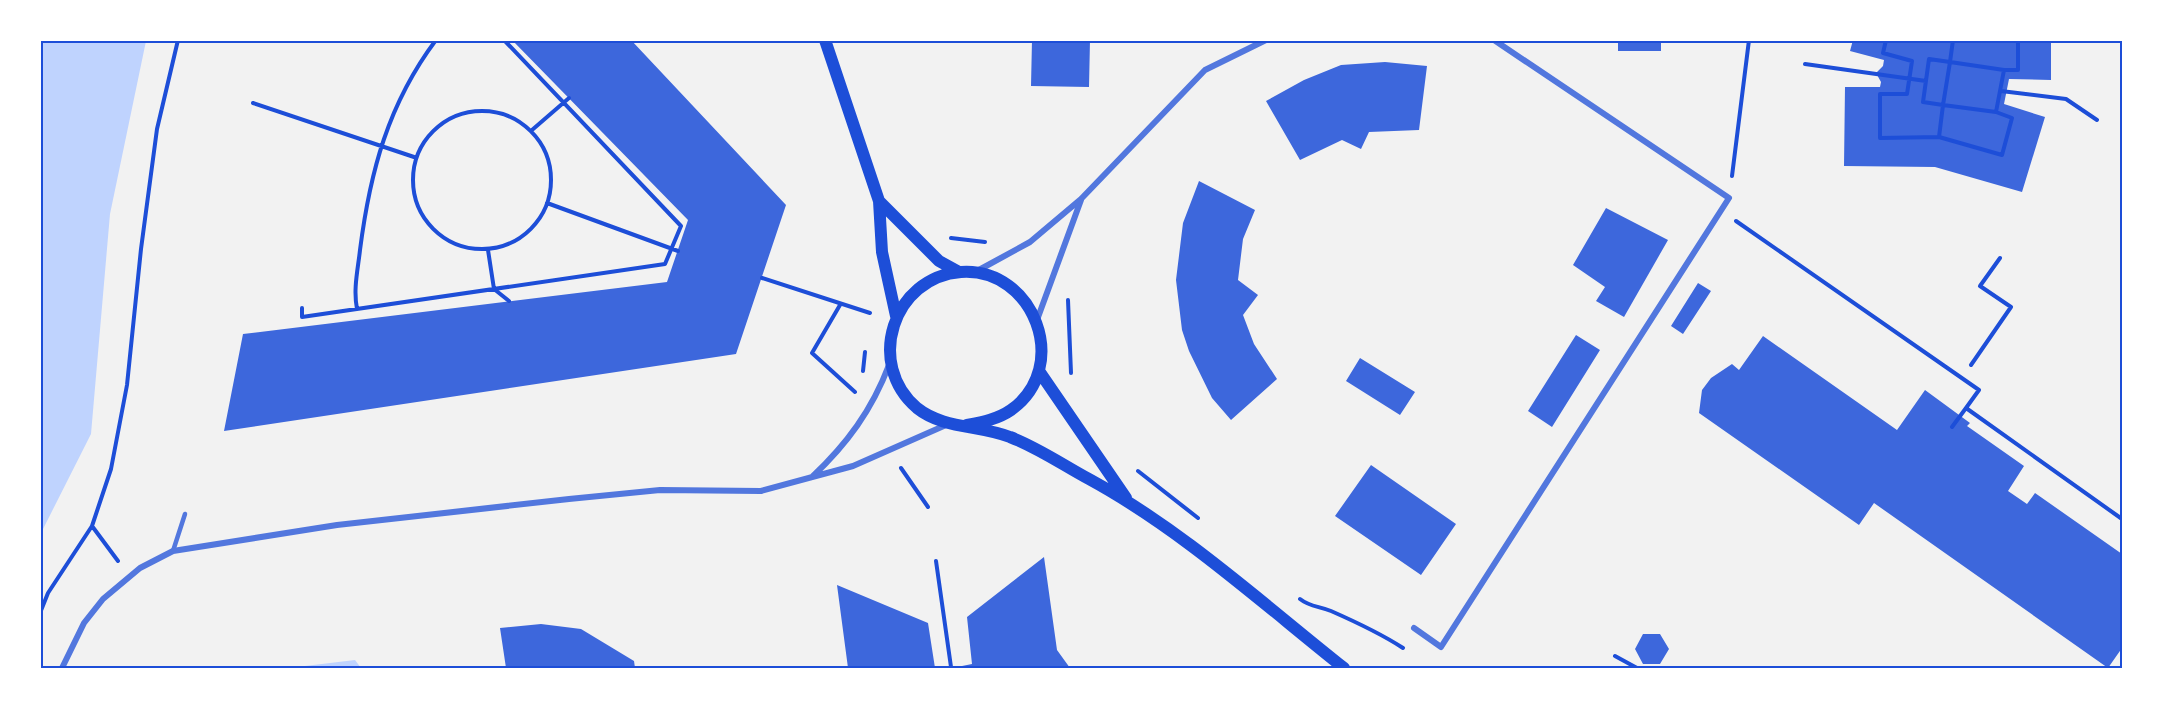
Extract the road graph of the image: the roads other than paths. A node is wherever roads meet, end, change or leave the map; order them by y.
1 (825, 40) edge
2 (1266, 40) edge
3 (1494, 40) edge
4 (1081, 199) junction
5 (879, 201) junction
6 (959, 272) junction
7 (974, 272) junction
8 (896, 316) junction
9 (1037, 320) junction
10 (890, 362) junction
11 (1039, 371) junction
12 (950, 423) junction
13 (967, 424) junction
14 (810, 479) junction
15 (1129, 501) junction
16 (184, 514) dead end
17 (173, 551) junction
18 (1414, 628) dead end
19 (62, 669) edge
20 (1344, 669) edge

1 - 5 main road
2 - 4 street
3 - 18 street
4 - 7 street
4 - 9 street
5 - 6 main road
5 - 8 main road
6 - 7 main road
6 - 8 main road
7 - 9 main road
8 - 10 main road
9 - 11 main road
10 - 12 main road
10 - 14 street
11 - 13 main road
11 - 15 main road
12 - 13 main road
12 - 14 street
13 - 15 main road
14 - 17 street
15 - 20 main road
16 - 17 lane
17 - 19 street

